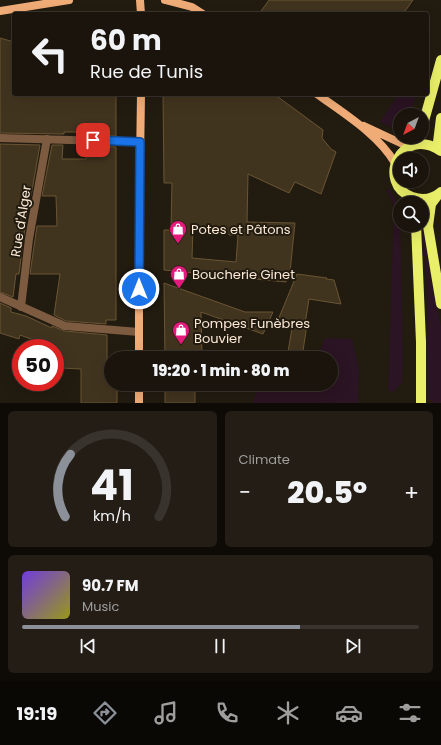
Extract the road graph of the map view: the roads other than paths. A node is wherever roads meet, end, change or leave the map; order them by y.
1 (69, 0) edge
2 (140, 0) edge
3 (165, 0) edge
4 (0, 11) edge
5 (141, 12) edge
6 (200, 12) edge
7 (441, 60) edge
8 (140, 96) edge
9 (320, 96) edge
10 (428, 108) edge
11 (441, 118) edge
12 (355, 121) junction
13 (393, 135) edge
14 (0, 138) edge
15 (47, 139) junction
16 (140, 142) junction
17 (413, 144) edge
18 (428, 144) edge
19 (441, 150) edge
20 (402, 152) edge
21 (393, 160) edge
22 (400, 188) edge
23 (439, 194) edge
24 (407, 196) edge
25 (429, 199) edge
26 (416, 232) edge
27 (0, 297) edge
28 (441, 304) edge
29 (21, 306) junction
30 (139, 332) junction
31 (139, 351) edge
32 (139, 391) edge
33 (139, 403) edge
34 (420, 403) edge

1 - 4 main road
2 - 5 main road
3 - 6 main road
7 - 10 main road
8 - 16 main road
9 - 12 main road
11 - 19 main road
12 - 13 main road
12 - 21 main road
14 - 15 street
15 - 16 street
15 - 29 street, Rue d'Alger
16 - 30 main road
17 - 20 main road
18 - 19 main road
22 - 24 main road
23 - 25 main road
23 - 28 main road
26 - 34 main road
27 - 29 street
29 - 30 street
30 - 31 main road
32 - 33 main road

